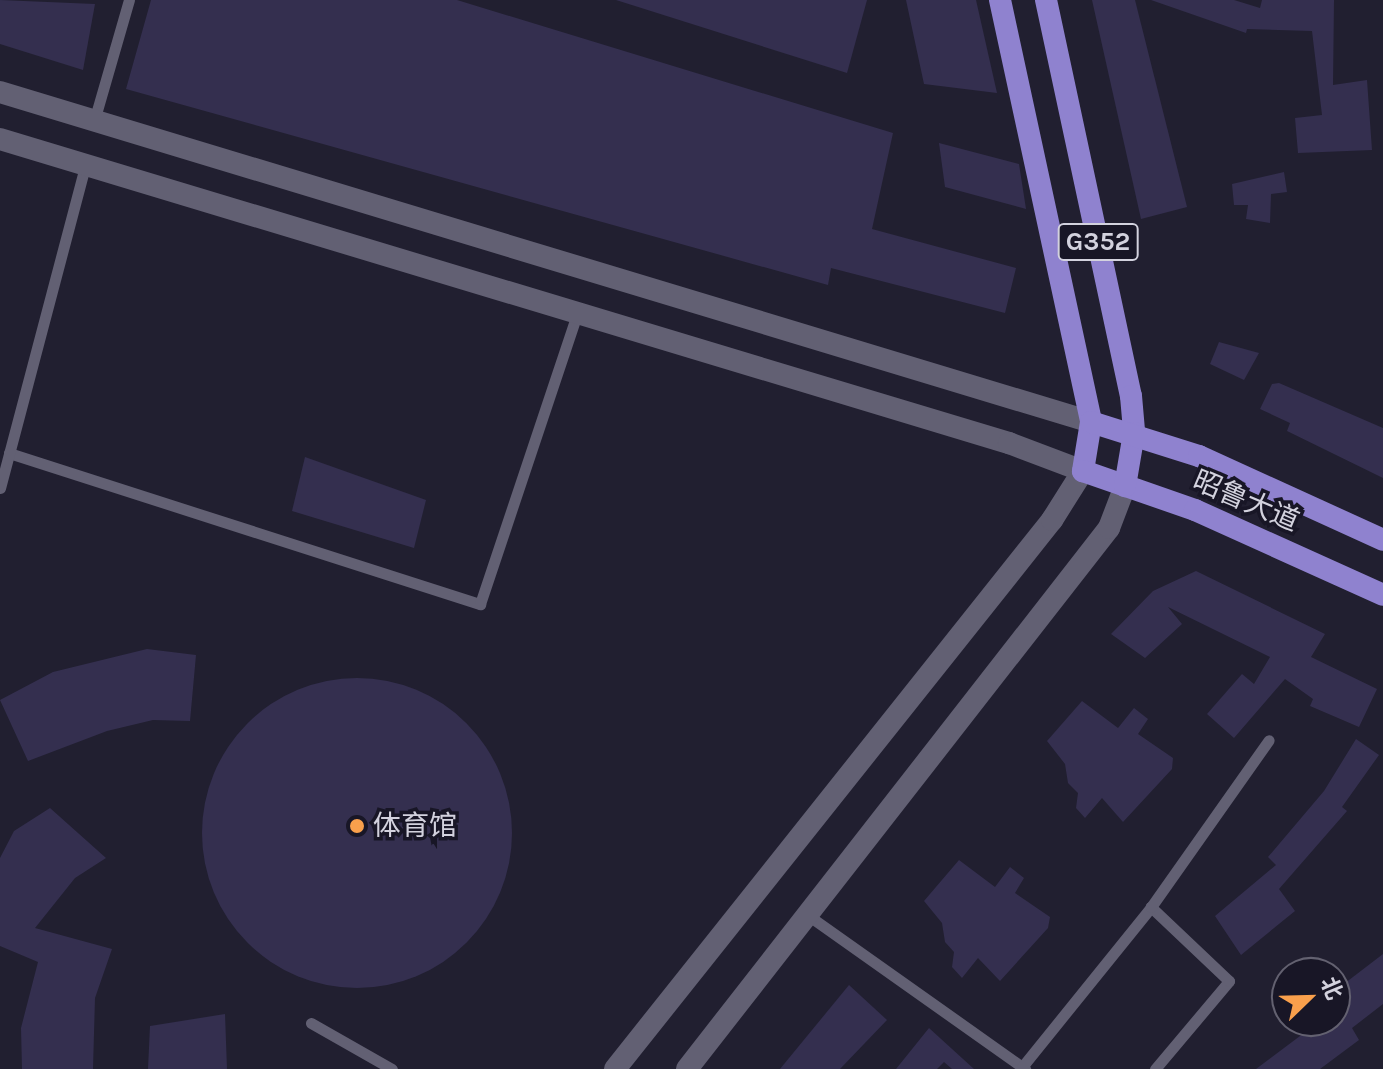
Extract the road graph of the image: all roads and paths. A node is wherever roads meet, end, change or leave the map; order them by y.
1 (129, 0) edge
2 (1000, 0) edge
3 (1046, 0) edge
4 (0, 92) edge
5 (94, 121) junction
6 (0, 139) edge
7 (85, 166) junction
8 (577, 314) junction
9 (1091, 422) junction
10 (1134, 433) junction
11 (9, 453) junction
12 (1083, 471) junction
13 (1125, 486) junction
14 (0, 488) edge
15 (1383, 540) edge
16 (1383, 595) edge
17 (1269, 740) dead end
18 (1151, 907) junction
19 (809, 916) junction
20 (311, 1023) dead end
21 (1024, 1068) edge
22 (392, 1069) edge
23 (615, 1069) edge
24 (687, 1069) edge
25 (1155, 1069) edge

1 - 5 lane
2 - 9 highway, G352
3 - 10 highway, G352
4 - 5 street
5 - 9 street
6 - 7 street
7 - 8 street
7 - 11 lane
8 - 11 lane
8 - 12 street
9 - 10 highway, 昭鲁大道
9 - 12 highway, G352
10 - 13 highway, G352
10 - 15 highway, 昭鲁大道
11 - 14 lane
12 - 13 highway, 昭鲁大道
12 - 23 street
13 - 16 highway, 昭鲁大道
13 - 19 street
17 - 18 lane
18 - 21 lane
18 - 25 lane
19 - 21 lane
19 - 24 street
20 - 22 lane

